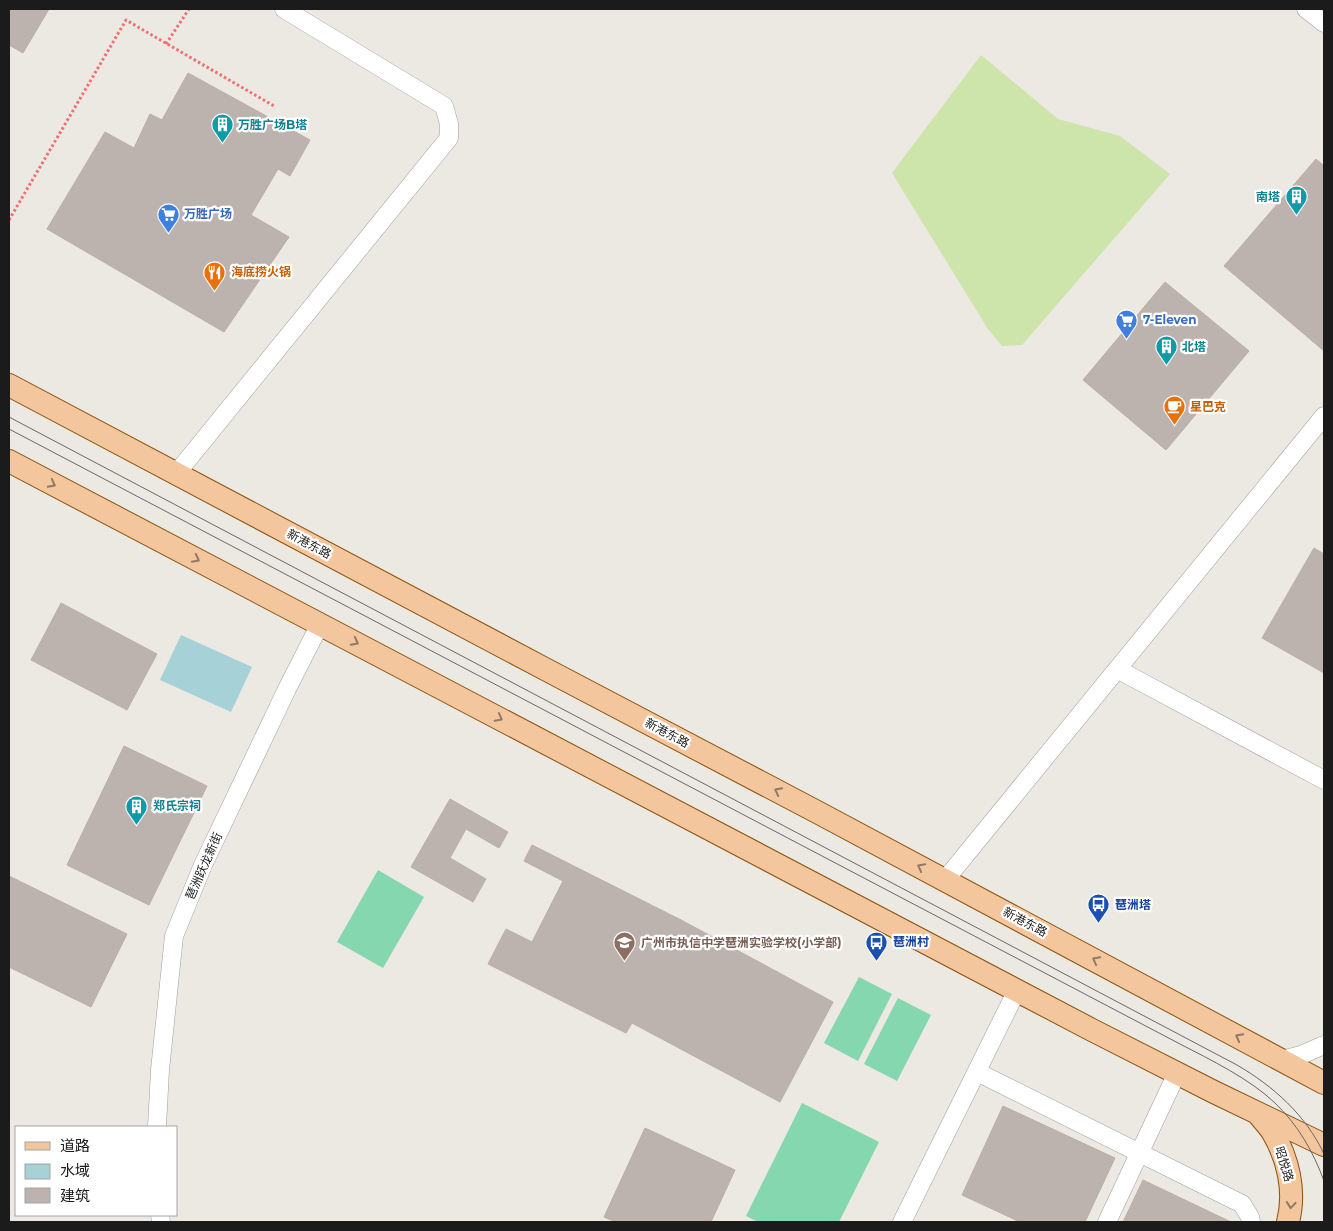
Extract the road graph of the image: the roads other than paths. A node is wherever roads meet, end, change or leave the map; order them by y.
1 (284, 9) edge
2 (1306, 9) edge
3 (1324, 22) edge
4 (9, 385) edge
5 (1324, 416) edge
6 (9, 461) edge
7 (176, 474) junction
8 (320, 624) junction
9 (1117, 669) junction
10 (1324, 780) edge
11 (945, 880) junction
12 (1017, 990) junction
13 (1324, 1045) edge
14 (1282, 1060) junction
15 (977, 1072) junction
16 (1177, 1073) junction
17 (1324, 1083) edge
18 (1257, 1112) junction
19 (156, 1126) edge
20 (1324, 1145) edge
21 (1140, 1154) junction
22 (902, 1222) edge
23 (1107, 1222) edge
24 (1251, 1222) edge
25 (1288, 1222) edge

1 - 7 street
2 - 3 street
4 - 7 main road, 新港东路
5 - 9 street
6 -> 8 main road
11 -> 7 main road, 新港东路
8 -> 12 main road
8 - 19 street, 琶洲跃龙新街
9 - 10 street
9 - 11 street
14 -> 11 main road, 新港东路
12 - 15 street
12 - 16 main road
13 - 14 street
14 - 17 main road, 新港东路
15 - 21 street
15 - 22 street
16 - 18 main road
16 - 21 street
18 - 20 main road
18 -> 25 main road, 昭悦路
21 - 23 street
21 - 24 street

